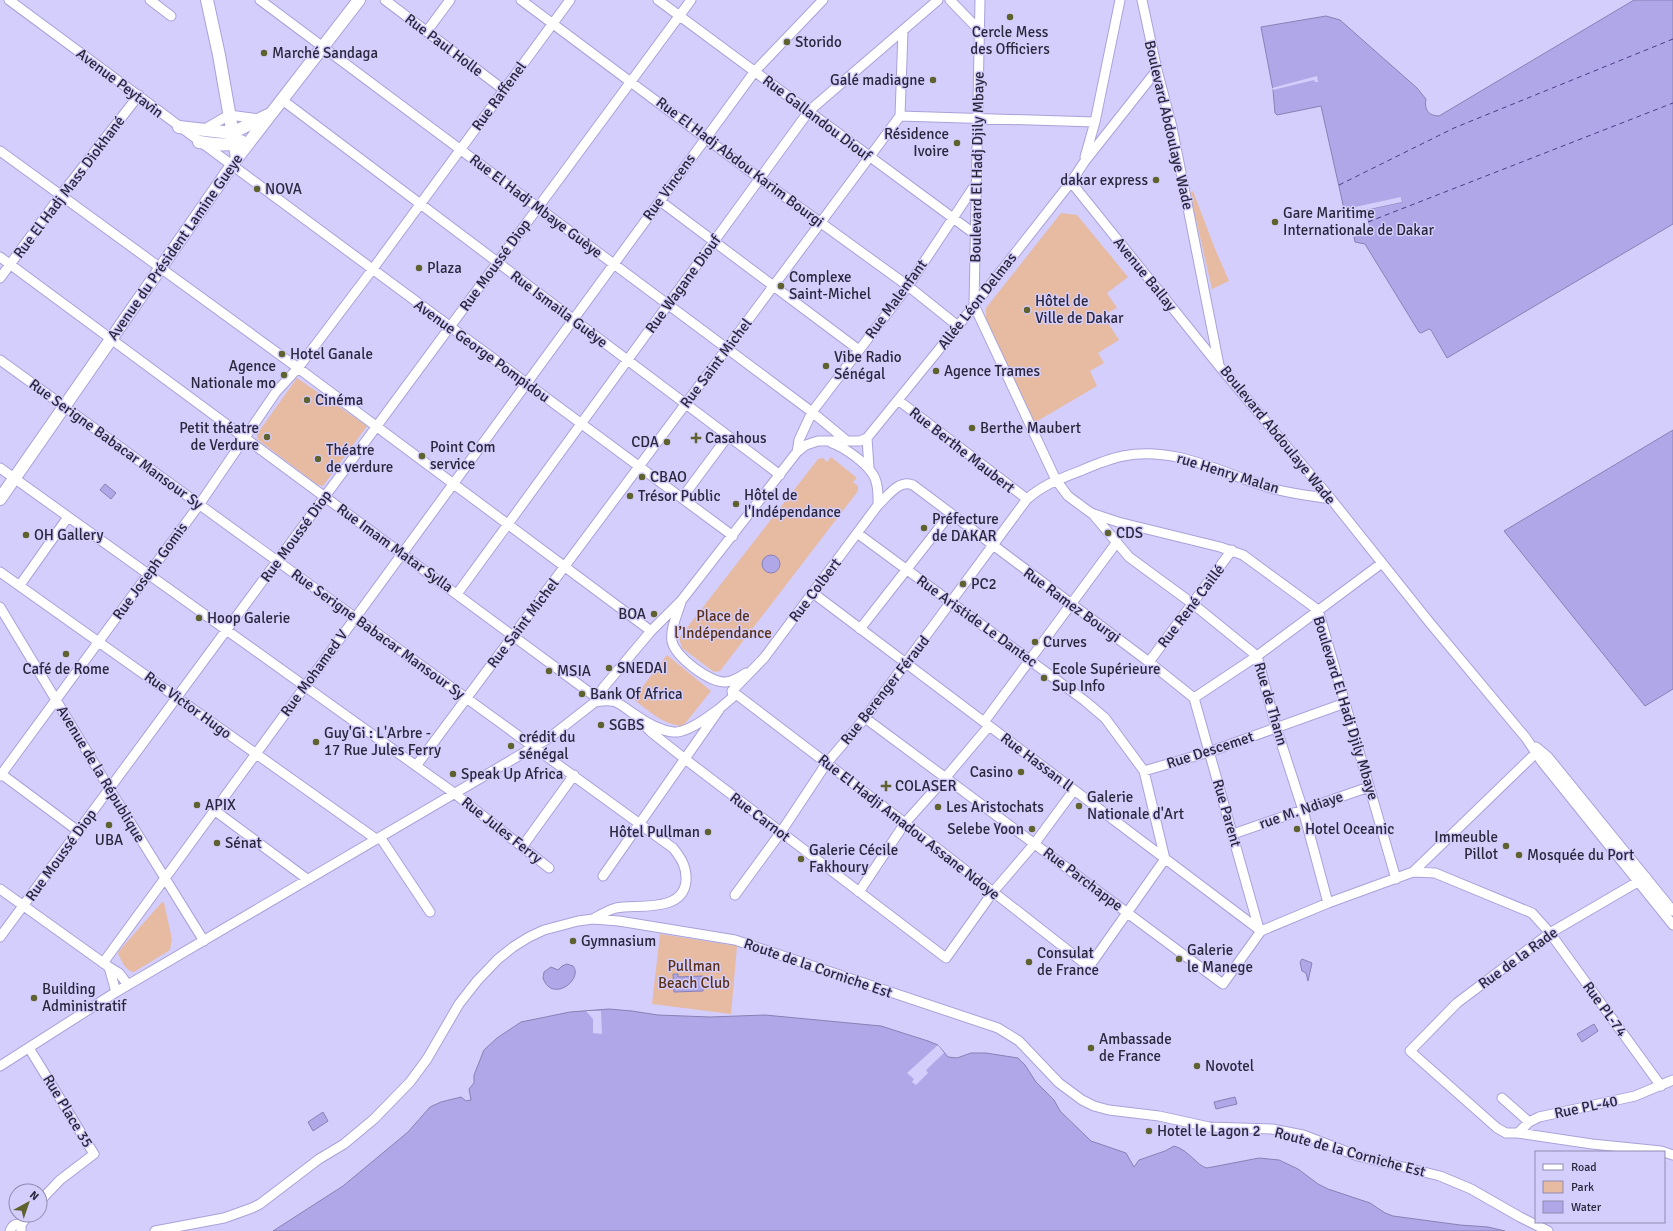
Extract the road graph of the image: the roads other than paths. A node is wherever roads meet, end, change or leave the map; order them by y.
1 (9, 0) edge
2 (150, 0) edge
3 (207, 0) edge
4 (260, 0) edge
5 (359, 0) edge
6 (385, 0) edge
7 (450, 0) edge
8 (521, 0) edge
9 (570, 0) edge
10 (658, 0) edge
11 (691, 0) edge
12 (823, 0) edge
13 (938, 0) edge
14 (950, 0) edge
15 (980, 0) edge
16 (1120, 0) edge
17 (1142, 0) edge
18 (170, 16) dead end
19 (679, 16) junction
20 (553, 23) junction
21 (979, 30) junction
22 (427, 31) junction
23 (903, 31) junction
24 (323, 46) junction
25 (1157, 70) junction
26 (755, 71) junction
27 (631, 81) junction
28 (504, 90) junction
29 (139, 96) junction
30 (281, 99) junction
31 (809, 111) junction
32 (229, 115) junction
33 (900, 116) junction
34 (265, 117) junction
35 (978, 118) junction
36 (1095, 122) junction
37 (180, 127) junction
38 (205, 129) junction
39 (254, 136) junction
40 (706, 138) junction
41 (233, 139) junction
42 (199, 142) junction
43 (460, 149) junction
44 (0, 151) edge
45 (870, 157) junction
46 (1085, 161) junction
47 (234, 162) junction
48 (760, 178) junction
49 (976, 182) junction
50 (1071, 182) junction
51 (61, 195) junction
52 (660, 201) junction
53 (420, 204) junction
54 (538, 207) junction
55 (953, 218) junction
56 (821, 223) junction
57 (976, 235) junction
58 (714, 242) junction
59 (0, 257) edge
60 (497, 262) junction
61 (10, 264) junction
62 (613, 264) junction
63 (160, 267) junction
64 (372, 270) junction
65 (0, 278) edge
66 (773, 286) junction
67 (908, 286) junction
68 (668, 304) junction
69 (974, 305) junction
70 (573, 319) junction
71 (958, 326) junction
72 (450, 327) junction
73 (111, 339) junction
74 (727, 349) junction
75 (858, 350) junction
76 (0, 360) edge
77 (627, 360) junction
78 (1220, 366) junction
79 (298, 368) junction
80 (526, 383) junction
81 (898, 400) junction
82 (686, 404) junction
83 (65, 406) junction
84 (812, 412) junction
85 (581, 424) junction
86 (376, 427) junction
87 (728, 436) junction
88 (245, 437) junction
89 (867, 438) junction
90 (847, 441) junction
91 (826, 442) junction
92 (797, 452) junction
93 (639, 467) junction
94 (0, 468) edge
95 (869, 468) junction
96 (780, 475) junction
97 (15, 479) junction
98 (1056, 480) junction
99 (452, 483) junction
100 (1039, 488) joint
101 (325, 496) junction
102 (682, 498) junction
103 (0, 499) edge
104 (1027, 499) junction
105 (1331, 499) junction
106 (199, 505) junction
107 (878, 505) junction
108 (1091, 513) junction
109 (950, 514) junction
110 (68, 517) junction
111 (508, 524) junction
112 (858, 533) junction
113 (733, 536) junction
114 (1117, 542) junction
115 (992, 546) junction
116 (1232, 550) junction
117 (402, 553) junction
118 (277, 561) junction
119 (1382, 563) junction
120 (565, 566) junction
121 (906, 569) junction
122 (0, 572) edge
123 (148, 574) junction
124 (20, 585) junction
125 (813, 593) junction
126 (457, 594) junction
127 (681, 601) junction
128 (951, 602) junction
129 (1071, 604) junction
130 (1193, 604) junction
131 (0, 607) edge
132 (1318, 610) junction
133 (355, 617) junction
134 (860, 629) junction
135 (226, 630) junction
136 (652, 631) junction
137 (513, 636) junction
138 (99, 641) junction
139 (1257, 656) junction
140 (764, 658) junction
141 (1030, 660) junction
142 (1149, 662) junction
143 (906, 663) junction
144 (304, 686) junction
145 (732, 691) junction
146 (177, 697) junction
147 (467, 698) junction
148 (1194, 698) junction
149 (56, 700) junction
150 (596, 700) junction
151 (1345, 703) junction
152 (719, 710) junction
153 (635, 715) junction
154 (865, 718) junction
155 (986, 724) junction
156 (1276, 727) junction
157 (534, 746) junction
158 (1538, 751) junction
159 (1209, 752) junction
160 (256, 753) junction
161 (685, 759) junction
162 (826, 764) junction
163 (416, 766) junction
164 (1144, 771) junction
165 (0, 774) edge
166 (574, 775) junction
167 (946, 777) junction
168 (1369, 787) junction
169 (109, 788) junction
170 (1074, 790) junction
171 (454, 793) junction
172 (214, 810) junction
173 (1303, 810) junction
174 (640, 823) junction
175 (905, 823) junction
176 (78, 831) junction
177 (781, 832) junction
178 (1233, 834) junction
179 (378, 838) junction
180 (1035, 843) junction
181 (522, 847) junction
182 (1165, 859) junction
183 (549, 868) dead end
184 (1413, 872) junction
185 (603, 876) dead end
186 (165, 877) junction
187 (1396, 879) junction
188 (1642, 879) junction
189 (307, 880) junction
190 (0, 889) edge
191 (859, 892) junction
192 (993, 892) junction
193 (735, 895) dead end
194 (1328, 903) junction
195 (23, 905) junction
196 (1673, 911) edge
197 (430, 912) dead end
198 (1127, 912) junction
199 (593, 918) junction
200 (1673, 925) edge
201 (1260, 930) junction
202 (1550, 933) junction
203 (0, 937) edge
204 (204, 940) junction
205 (106, 965) junction
206 (128, 985) junction
207 (116, 992) junction
208 (29, 1048) junction
209 (0, 1066) edge
210 (1673, 1080) edge
211 (1661, 1086) junction
212 (1502, 1098) dead end
213 (1529, 1122) junction
214 (1518, 1133) junction
215 (1661, 1151) edge
216 (48, 1193) edge
217 (21, 1228) edge
218 (10, 1231) edge
219 (155, 1231) edge
220 (1548, 1231) edge

1 - 29 street, Avenue Peytavin
2 - 18 street
3 - 32 main road
4 - 24 street, Rue El Hadj Mbaye Guèye
5 - 24 main road, Avenue du Président Lamine Gueye
6 - 22 street, Rue Paul Holle
7 - 22 street
8 - 20 street, Rue El Hadj Abdou Karim Bourgi
9 - 20 street, Rue Raffenel
10 - 19 street, Rue Gallandou Diouf
11 - 19 street, Rue Moussé Diop
12 - 26 street, Rue Vincens
13 - 23 street, Rue Wagane Diouf
14 - 21 street
15 - 21 street, Boulevard El Hadj Djily Mbaye
16 - 36 street
17 - 25 street, Boulevard Abdoulaye Wade
19 - 26 street, Rue Gallandou Diouf
19 - 27 street, Rue Moussé Diop
20 - 27 street, Rue El Hadj Abdou Karim Bourgi
20 - 28 street, Rue Raffenel
21 - 35 street, Boulevard El Hadj Djily Mbaye
22 - 28 street, Rue Paul Holle
23 - 31 street, Rue Wagane Diouf
23 - 33 street
24 - 30 main road, Avenue du Président Lamine Gueye
24 - 43 street, Rue El Hadj Mbaye Guèye
25 - 46 street
25 - 78 street, Boulevard Abdoulaye Wade
26 - 31 street, Rue Gallandou Diouf
26 - 40 street, Rue Vincens
27 - 40 street, Rue El Hadj Abdou Karim Bourgi
27 - 54 street, Rue Moussé Diop
28 - 43 street, Rue Raffenel
29 - 37 street, Avenue Peytavin
29 - 51 street, Rue El Hadj Mass Diokhané
30 - 34 main road, Avenue du Président Lamine Gueye
30 - 53 street, Rue Ismaila Guèye
31 - 45 street, Rue Gallandou Diouf
31 - 48 street, Rue Wagane Diouf
32 - 34 street
32 - 38 street
32 - 41 main road
33 - 35 street
33 - 45 street, Rue Saint Michel
34 - 39 main road, Avenue du Président Lamine Gueye
34 - 41 main road
35 - 36 street
35 - 49 street, Boulevard El Hadj Djily Mbaye
36 - 46 street
37 - 38 main road
37 - 42 street, Avenue Peytavin
38 - 41 main road
39 - 41 main road
39 - 47 main road, Avenue du Président Lamine Gueye
40 - 48 street, Rue El Hadj Abdou Karim Bourgi
40 - 52 street, Rue Vincens
41 - 42 main road
41 - 47 main road
42 - 47 street, Avenue Peytavin
43 - 53 street, Rue Raffenel
43 - 54 street, Rue El Hadj Mbaye Guèye
44 - 51 street
45 - 55 street, Rue Gallandou Diouf
45 - 56 street, Rue Saint Michel
46 - 50 street, Allée Léon Delmas
47 - 63 main road, Avenue du Président Lamine Gueye
47 - 64 street, Avenue George Pompidou
48 - 56 street, Rue El Hadj Abdou Karim Bourgi
48 - 58 street, Rue Wagane Diouf
49 - 55 street, Rue Malenfant
49 - 57 street, Boulevard El Hadj Djily Mbaye
50 - 69 street, Allée Léon Delmas
50 - 78 street, Avenue Ballay
51 - 61 street, Rue El Hadj Mass Diokhané
51 - 63 street
52 - 58 street
52 - 62 street, Rue Vincens
53 - 60 street, Rue Ismaila Guèye
53 - 64 street, Rue Raffenel
54 - 60 street, Rue Moussé Diop
54 - 62 street, Rue El Hadj Mbaye Guèye
55 - 57 street, Rue Gallandou Diouf
55 - 67 street, Rue Malenfant
56 - 66 street, Rue Saint Michel
56 - 67 street, Rue El Hadj Abdou Karim Bourgi
57 - 69 street, Boulevard El Hadj Djily Mbaye
58 - 66 street
58 - 68 street, Rue Wagane Diouf
59 - 61 street, Rue Imam Matar Sylla
60 - 70 street, Rue Ismaila Guèye
60 - 72 street, Rue Moussé Diop
61 - 65 street, Rue El Hadj Mass Diokhané
61 - 73 street, Rue Imam Matar Sylla
62 - 68 street, Rue El Hadj Mbaye Guèye
62 - 70 street, Rue Vincens
63 - 73 main road, Avenue du Président Lamine Gueye
63 - 79 street
64 - 72 street, Avenue George Pompidou
64 - 79 street, Rue Joseph Gomis
66 - 74 street, Rue Saint Michel
66 - 75 street
67 - 71 street, Rue El Hadj Abdou Karim Bourgi
67 - 75 street, Rue Malenfant
68 - 74 street, Rue El Hadj Mbaye Guèye
68 - 77 street, Rue Wagane Diouf
69 - 71 street, Allée Léon Delmas
69 - 98 street, Boulevard El Hadj Djily Mbaye
70 - 77 street, Rue Ismaila Guèye
70 - 80 street, Rue Vincens
71 - 81 street, Allée Léon Delmas
72 - 80 street, Avenue George Pompidou
72 - 86 street, Rue Moussé Diop
73 - 83 main road, Avenue du Président Lamine Gueye
73 - 88 street, Rue Imam Matar Sylla
74 - 82 street, Rue Saint Michel
74 - 84 street, Rue El Hadj Mbaye Guèye
75 - 84 street, Rue Malenfant
76 - 83 street, Rue Serigne Babacar Mansour Sy
77 - 82 street, Rue Ismaila Guèye
77 - 85 street, Rue Wagane Diouf
78 - 105 street, Boulevard Abdoulaye Wade
79 - 86 street
79 - 88 street, Rue Joseph Gomis
80 - 85 street, Avenue George Pompidou
80 - 99 street, Rue Mohamed V
81 - 89 street, Allée Léon Delmas
81 - 104 street, Rue Berthe Maubert
82 - 87 street, Rue Ismaila Guèye
82 - 93 street, Rue Saint Michel
83 - 97 main road, Avenue du Président Lamine Gueye
83 - 106 street, Rue Serigne Babacar Mansour Sy
84 - 90 street, Rue El Hadj Mbaye Guèye
84 - 92 street, Rue Malenfant
85 - 93 street, Avenue George Pompidou
85 - 111 street, Rue Wagane Diouf
86 - 99 street
86 - 101 street, Rue Moussé Diop
87 - 96 street, Rue Ismaila Guèye
87 - 102 street
88 - 101 street, Rue Imam Matar Sylla
88 - 106 street, Rue Joseph Gomis
89 - 90 street
89 - 95 street
90 - 91 street
91 - 92 street
91 - 95 street
92 - 96 street
93 - 102 street, Avenue George Pompidou
93 - 120 street, Rue Saint Michel
94 - 97 street, Rue Jules Ferry
95 - 107 street
96 - 113 street
97 - 103 main road, Avenue du Président Lamine Gueye
97 - 110 street, Rue Jules Ferry
98 - 100 street, rue Henry Malan
98 - 105 street, rue Henry Malan
98 - 108 street, Boulevard El Hadj Djily Mbaye
99 - 111 street
99 - 117 street, Rue Mohamed V
100 - 104 street, Rue Berenger Féraud
101 - 117 street, Rue Imam Matar Sylla
101 - 118 street, Rue Moussé Diop
102 - 113 street, Avenue George Pompidou
104 - 115 street, Rue Berenger Féraud
105 - 119 street, Boulevard Abdoulaye Wade
106 - 118 street, Rue Serigne Babacar Mansour Sy
106 - 123 street, Rue Joseph Gomis
107 - 109 street, Rue Colbert
107 - 112 street, Rue Colbert
108 - 114 street, Rue de Thann
108 - 116 street, Boulevard El Hadj Djily Mbaye
109 - 115 street, Rue Ramez Bourgi
109 - 121 street
110 - 123 street, Rue Jules Ferry
110 - 124 street
111 - 120 street
111 - 126 street, Rue Wagane Diouf
112 - 121 street, Rue Aristide Le Dantec
112 - 125 street, Rue Colbert
113 - 127 street
114 - 129 street
114 - 130 street, Rue de Thann
115 - 128 street, Rue Berenger Féraud
115 - 129 street, Rue Ramez Bourgi
116 - 130 street, Rue René Caillé
116 - 132 street, Boulevard El Hadj Djily Mbaye
117 - 126 street, Rue Imam Matar Sylla
117 - 133 street, Rue Mohamed V
118 - 133 street, Rue Serigne Babacar Mansour Sy
118 - 135 street, Rue Moussé Diop
119 - 132 street
119 - 158 street, Boulevard Abdoulaye Wade
120 - 136 street
120 - 137 street, Rue Saint Michel
121 - 128 street, Rue Aristide Le Dantec
121 - 134 street
122 - 124 street, Rue Victor Hugo
123 - 135 street, Rue Jules Ferry
123 - 138 street, Rue Joseph Gomis
124 - 138 street, Rue Victor Hugo
125 - 134 street, Rue Hassan ll
125 - 140 street, Rue Colbert
126 - 137 street, Rue Imam Matar Sylla
127 - 136 street
127 - 140 street
128 - 141 street, Rue Aristide Le Dantec
128 - 143 street, Rue Berenger Féraud
129 - 141 street
129 - 142 street, Rue Ramez Bourgi
130 - 139 street, Rue de Thann
130 - 142 street, Rue René Caillé
131 - 149 street, Avenue de la République
132 - 139 street
132 - 151 street, Boulevard El Hadj Djily Mbaye
133 - 144 street, Rue Mohamed V
133 - 147 street, Rue Serigne Babacar Mansour Sy
134 - 143 street, Rue Hassan ll
135 - 144 street, Rue Jules Ferry
135 - 146 street, Rue Moussé Diop
136 - 150 street
137 - 147 street, Rue Saint Michel
137 - 150 street, Rue Imam Matar Sylla
138 - 146 street, Rue Victor Hugo
138 - 149 street, Rue Joseph Gomis
139 - 148 street
139 - 156 street, Rue de Thann
140 - 145 street, Rue Colbert
141 - 155 street
141 - 164 street, Rue Aristide Le Dantec
142 - 148 street, Rue Ramez Bourgi
143 - 154 street, Rue Berenger Féraud
143 - 155 street, Rue Hassan ll
144 - 160 street, Rue Mohamed V
144 - 163 street, Rue Jules Ferry
145 - 152 street, Rue Colbert
145 - 162 street, Rue El Hadji Amadou Assane Ndoye
146 - 160 street, Rue Victor Hugo
146 - 169 street, Rue Moussé Diop
147 - 157 street, Rue Serigne Babacar Mansour Sy
147 - 163 street, Rue Saint Michel
148 - 159 street, Rue Parent
149 - 165 street, Rue Joseph Gomis
149 - 169 street, Avenue de la République
150 - 153 street
150 - 157 street
151 - 156 street, Rue Descemet
151 - 168 street, Boulevard El Hadj Djily Mbaye
152 - 153 street
152 - 161 street
153 - 161 street, Rue Carnot
154 - 162 street, Rue Berenger Féraud
154 - 167 street, Rue Parchappe
155 - 167 street
155 - 170 street, Rue Hassan ll
156 - 159 street, Rue Descemet
156 - 173 street, Rue de Thann
157 - 166 street, Rue Serigne Babacar Mansour Sy
157 - 171 street
158 - 184 street
158 - 188 street, Boulevard Abdoulaye Wade
159 - 164 street, Rue Descemet
159 - 178 street, Rue Parent
160 - 172 street, Rue Mohamed V
160 - 179 street, Rue Victor Hugo
161 - 174 street
161 - 177 street, Rue Carnot
162 - 175 street, Rue El Hadji Amadou Assane Ndoye
162 - 177 street, Rue Berenger Féraud
163 - 171 street, Rue Jules Ferry
164 - 182 street, Rue Aristide Le Dantec
165 - 176 street
166 - 174 street, Rue Serigne Babacar Mansour Sy
166 - 181 street
167 - 175 street
167 - 180 street, Rue Parchappe
168 - 173 street, rue M. Ndiaye
168 - 187 street, Boulevard El Hadj Djily Mbaye
169 - 176 street, Rue Moussé Diop
169 - 186 street, Avenue de la République
170 - 180 street
170 - 182 street, Rue Hassan ll
171 - 179 street
171 - 181 street, Rue Jules Ferry
172 - 186 street, Rue Mohamed V
172 - 189 street
173 - 178 street, rue M. Ndiaye
173 - 194 street, Rue de Thann
174 - 185 street
174 - 199 street, Rue Serigne Babacar Mansour Sy
175 - 191 street
175 - 192 street, Rue El Hadji Amadou Assane Ndoye
176 - 195 street, Rue Moussé Diop
177 - 191 street, Rue Carnot
177 - 193 street, Rue Berenger Féraud
178 - 201 street, Rue Parent
179 - 189 street
179 - 197 street
180 - 192 street
180 - 198 street, Rue Parchappe
181 - 183 street, Rue Jules Ferry
182 - 198 street
182 - 201 street, Rue Hassan ll
184 - 187 street
184 - 202 street, Rue PL-74
186 - 204 street, Avenue de la République
186 - 205 street, Rue Mohamed V
187 - 194 street
188 - 196 street, Boulevard Abdoulaye Wade
188 - 200 street, Boulevard Abdoulaye Wade
188 - 202 street, Rue de la Rade
189 - 204 street
190 - 195 street
191 - 192 street, Rue Carnot
192 - 198 street, Rue El Hadji Amadou Assane Ndoye
194 - 201 street
195 - 203 street, Rue Moussé Diop
195 - 205 street
198 - 201 street, Rue Parchappe
199 - 219 street, Route de la Corniche Est
199 - 220 street, Route de la Corniche Est
202 - 211 street, Rue PL-74
202 - 214 street, Rue de la Rade
204 - 206 street
205 - 206 street
205 - 207 street
206 - 207 street
207 - 208 street
208 - 209 street
208 - 216 street, Rue Place 35
210 - 211 street, Rue PL-40
211 - 213 street, Rue PL-40
212 - 213 street
213 - 214 street, Rue PL-40
214 - 215 street
217 - 218 street

